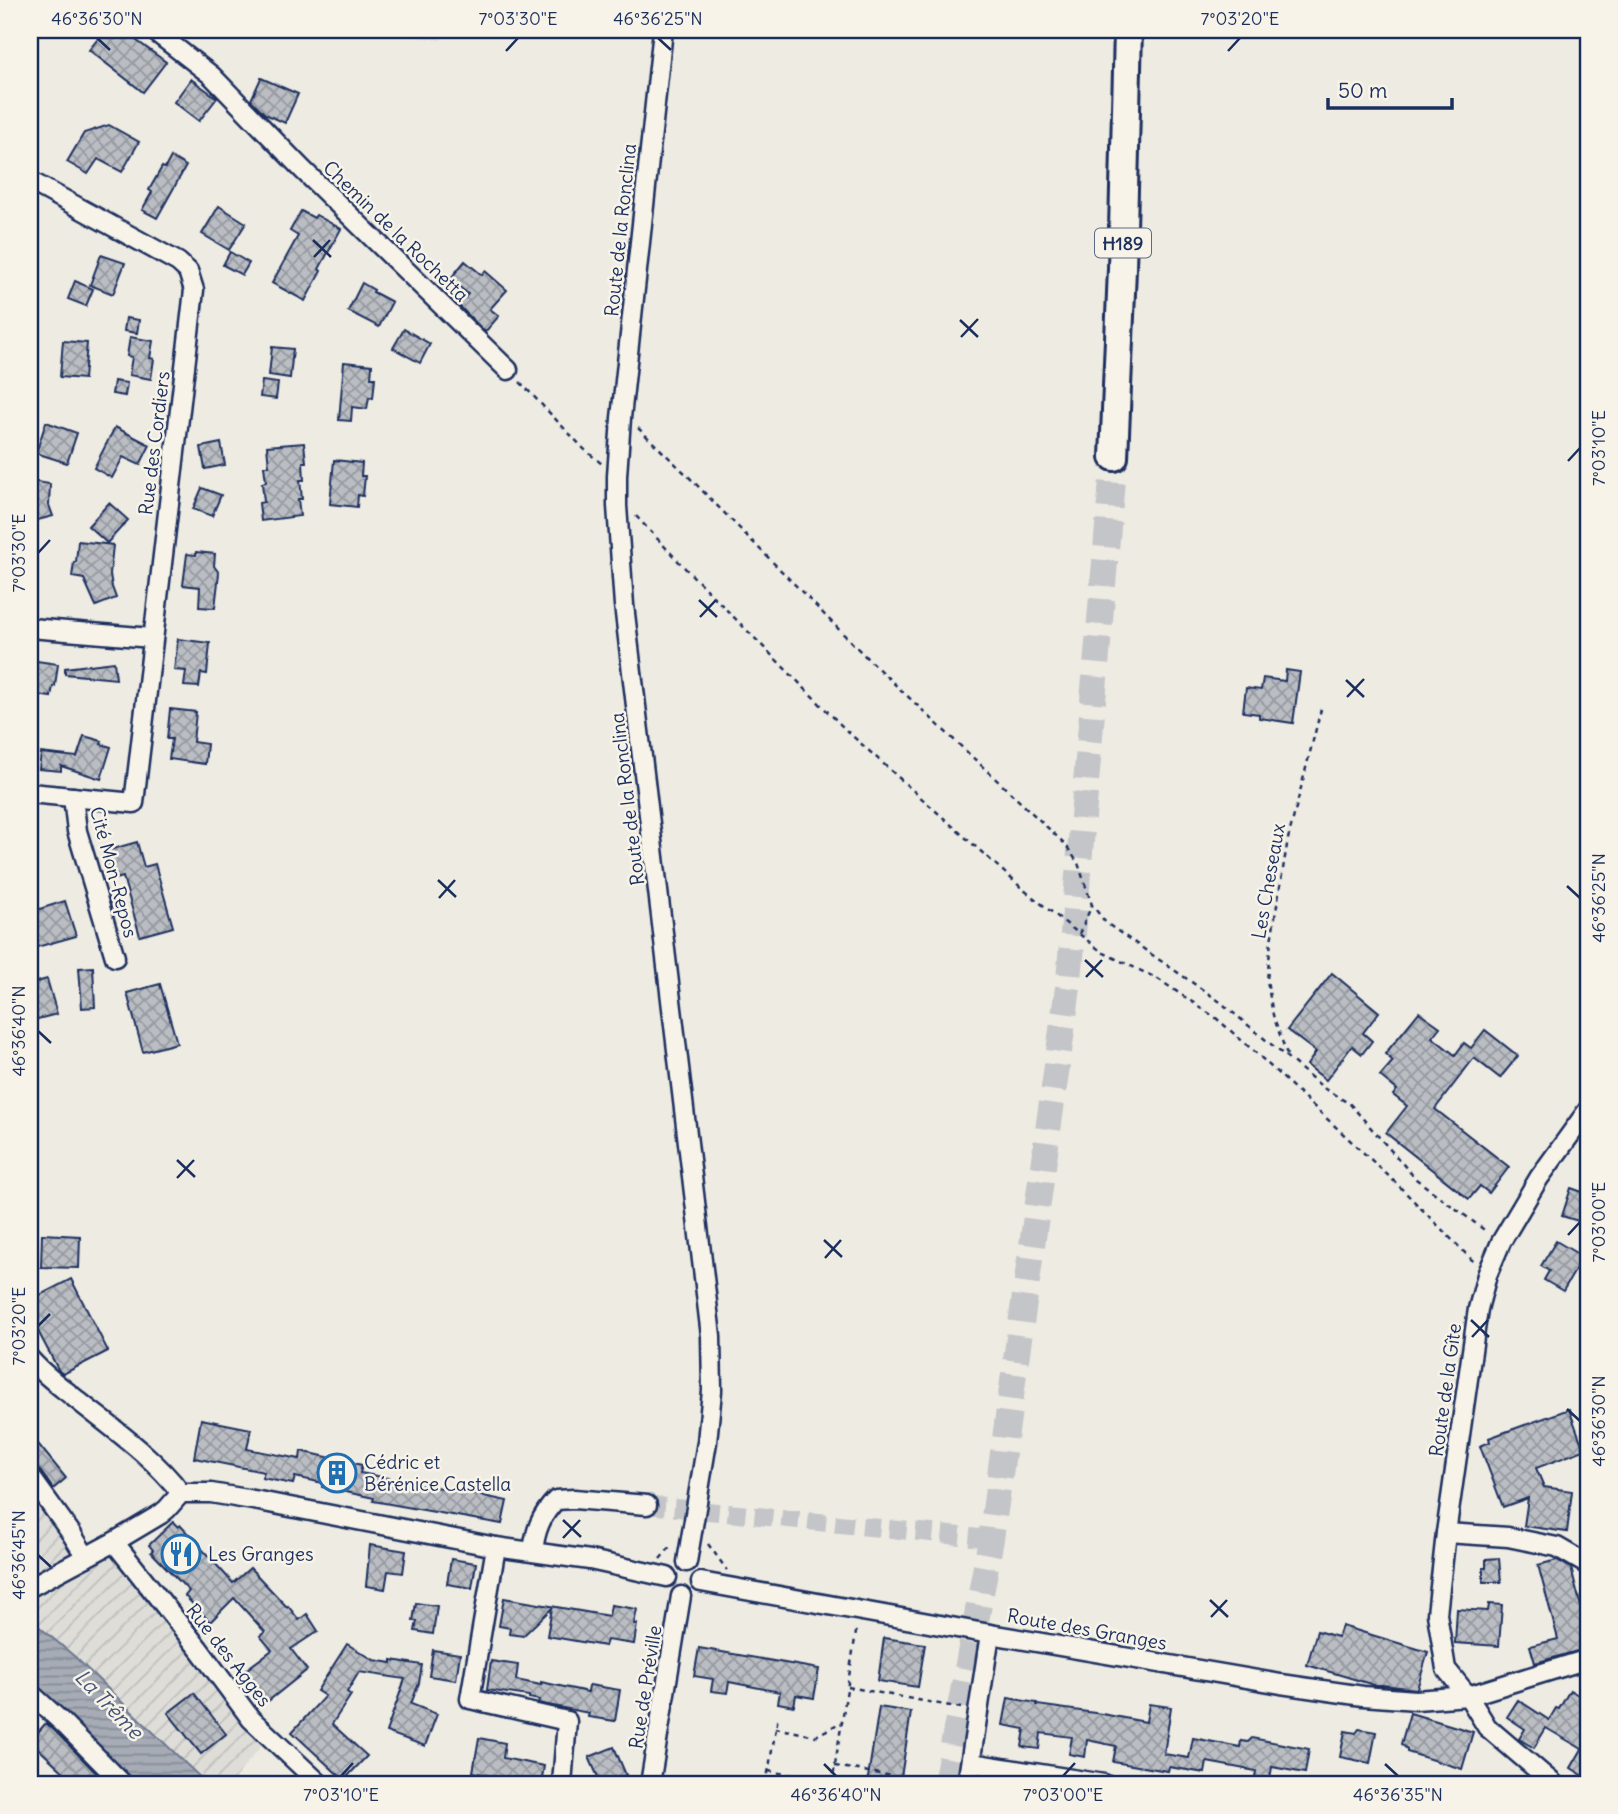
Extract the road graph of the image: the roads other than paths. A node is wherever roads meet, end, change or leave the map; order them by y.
1 (153, 30) edge
2 (663, 30) edge
3 (1128, 30) edge
4 (30, 181) edge
5 (508, 370) road end
6 (1114, 457) tunnel mouth
7 (30, 628) edge
8 (152, 638) junction
9 (30, 793) edge
10 (74, 797) junction
11 (115, 957) dead end
12 (1588, 1110) edge
13 (30, 1359) edge
14 (30, 1476) edge
15 (181, 1493) junction
16 (647, 1505) tunnel mouth
17 (1446, 1533) junction
18 (114, 1542) junction
19 (496, 1547) junction
20 (533, 1552) junction
21 (86, 1557) junction
22 (687, 1562) junction
23 (1588, 1565) edge
24 (667, 1577) junction
25 (701, 1582) junction
26 (30, 1587) edge
27 (681, 1596) junction
28 (990, 1634) junction
29 (1588, 1659) edge
30 (30, 1693) edge
31 (1468, 1696) junction
32 (971, 1763) junction
33 (123, 1784) edge
34 (320, 1784) edge
35 (562, 1784) edge
36 (650, 1784) edge
37 (967, 1784) edge
38 (1104, 1784) edge
39 (1554, 1784) edge

1 - 5 street, Chemin de la Rochetta
2 - 22 street, Route de la Ronclina
3 - 6 highway, H189
4 - 8 street, Rue des Cordiers
7 - 8 street
8 - 10 street, Rue des Cordiers
9 - 10 street
10 - 11 street, Cité Mon-Repos
12 - 17 street, Route de la Gîte
13 - 15 street
14 - 21 street
15 - 18 street
15 - 19 street
16 - 20 street
17 - 23 street
17 - 31 street, Route de la Gîte
18 - 21 street
18 - 34 street, Rue des Agges
19 - 20 street
19 - 35 street
20 - 24 street
21 - 26 street
22 - 24 street
22 - 25 street
24 - 27 street
25 - 27 street
25 - 28 street, Route des Granges
27 - 36 street, Rue de Préville
28 - 31 street, Route des Granges
28 - 32 street
29 - 31 street, Route des Granges
30 - 33 street
31 - 39 street, Route de la Gîte
32 - 37 street
32 - 38 street

